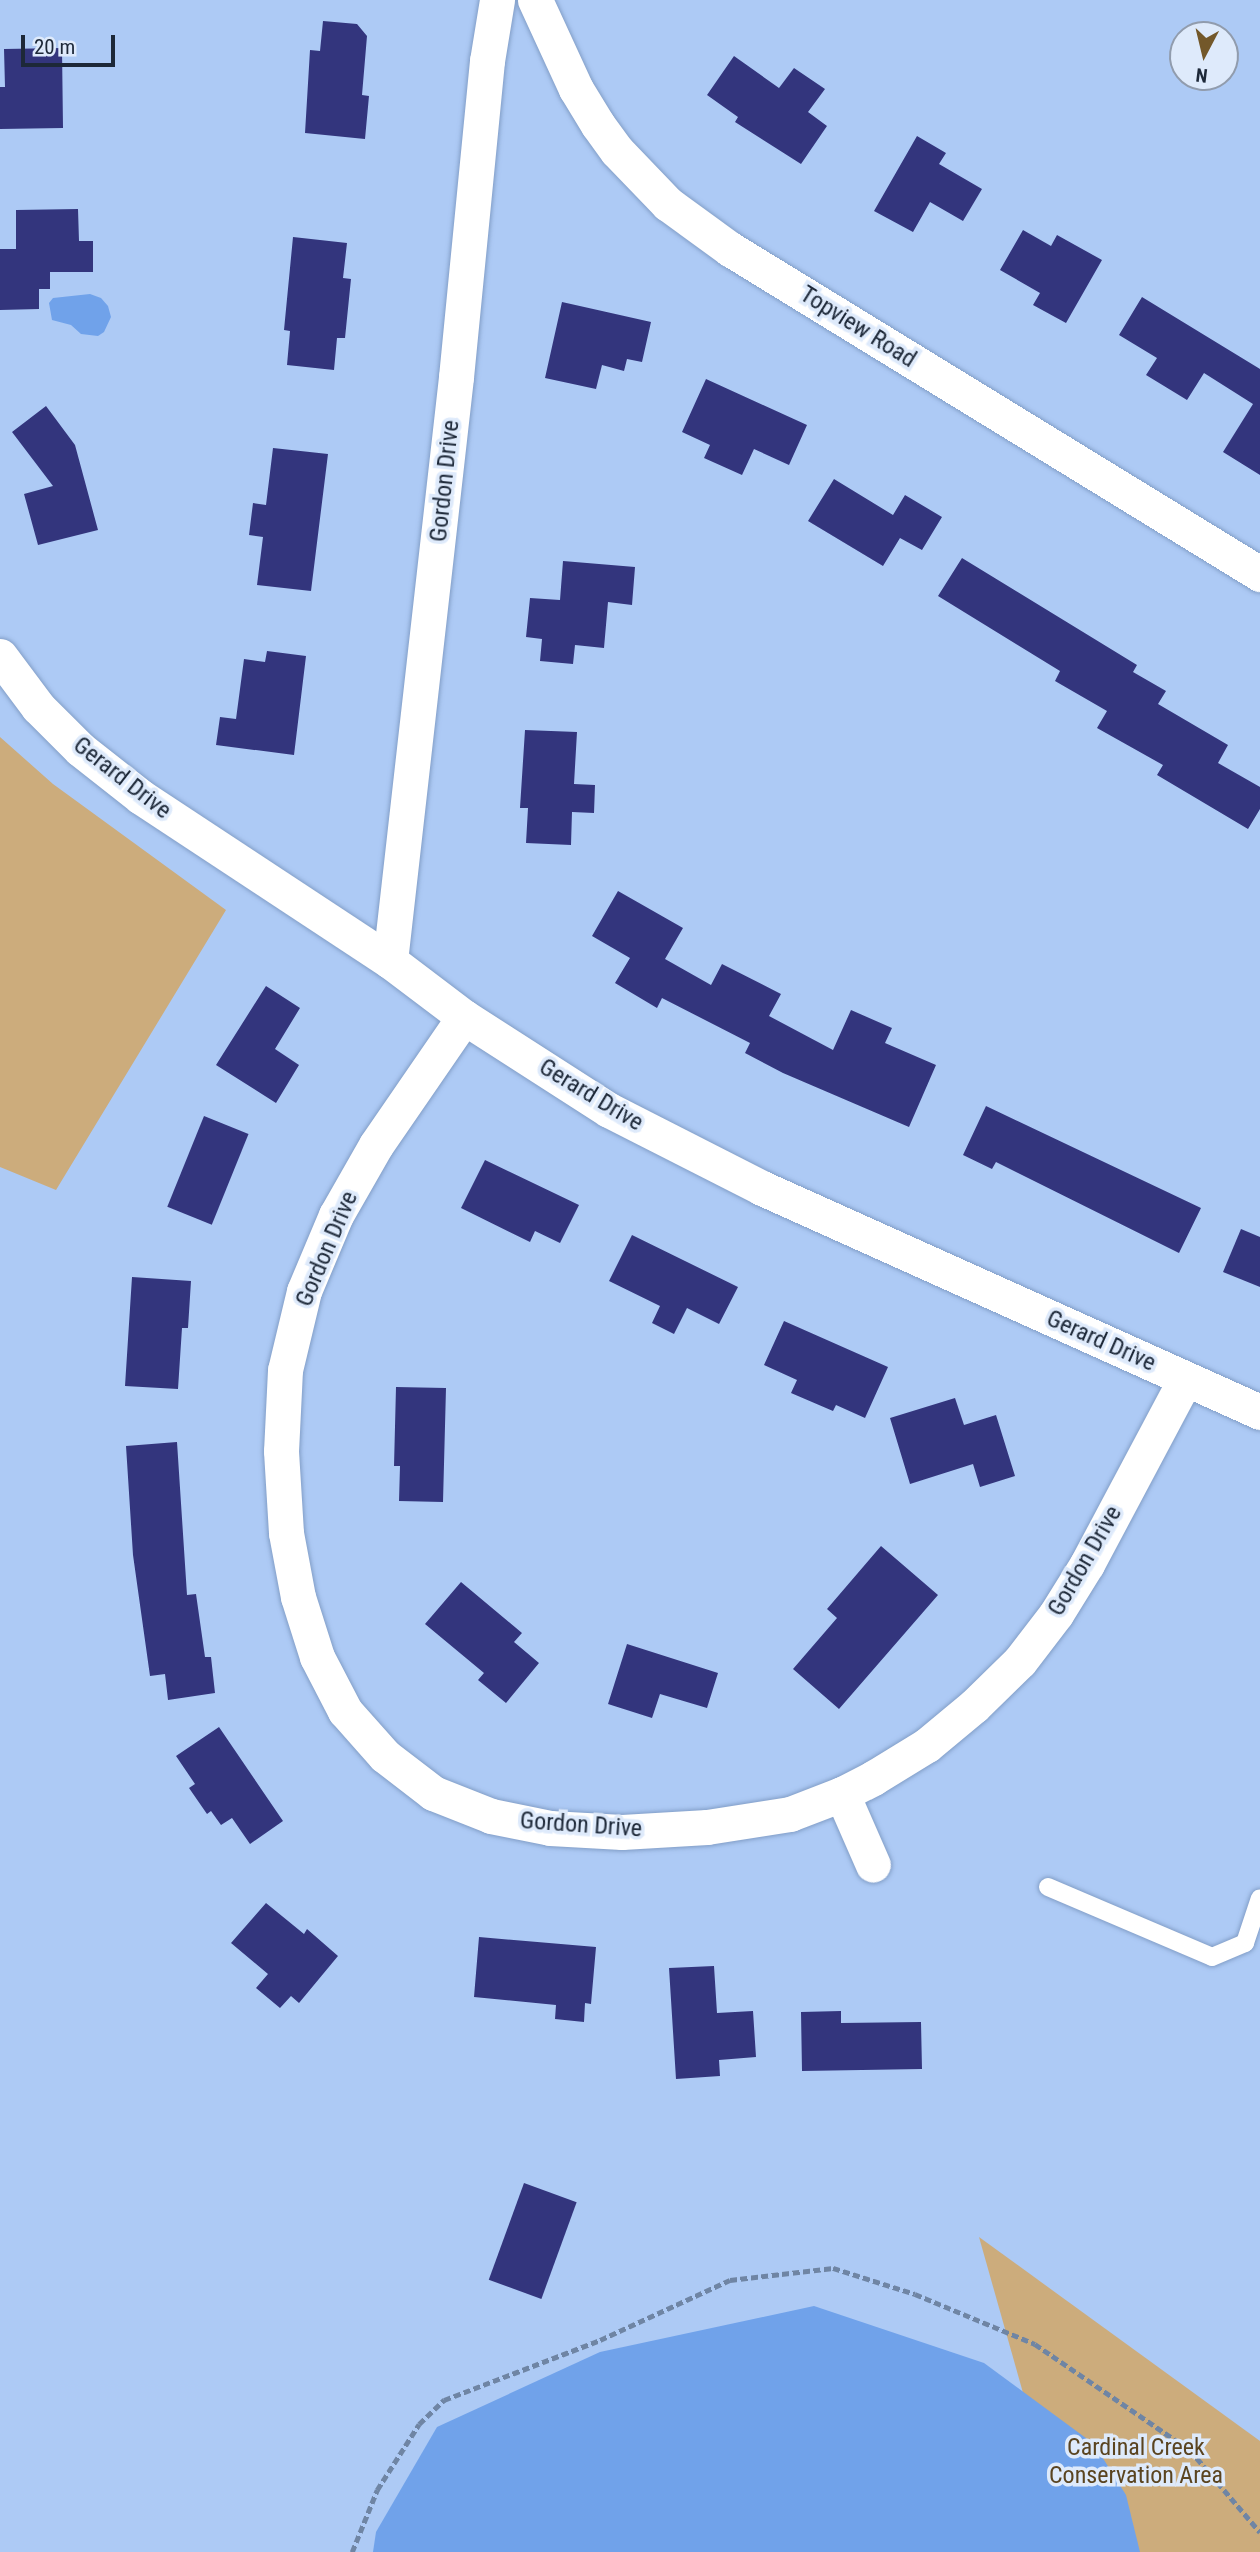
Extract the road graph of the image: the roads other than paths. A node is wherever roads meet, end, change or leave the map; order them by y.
1 (497, 0) edge
2 (535, 0) edge
3 (1260, 574) edge
4 (0, 656) edge
5 (390, 961) junction
6 (464, 1017) junction
7 (1185, 1380) junction
8 (1260, 1412) edge
9 (842, 1794) junction
10 (873, 1866) dead end
11 (1048, 1887) dead end
12 (1260, 1898) edge

1 - 5 street, Gordon Drive
2 - 3 street, Topview Road
4 - 5 street, Gerard Drive
5 - 6 street, Gerard Drive
6 - 7 street, Gerard Drive
6 - 9 street, Gordon Drive
7 - 8 street, Gerard Drive
7 - 9 street, Gordon Drive
9 - 10 street
11 - 12 lane

